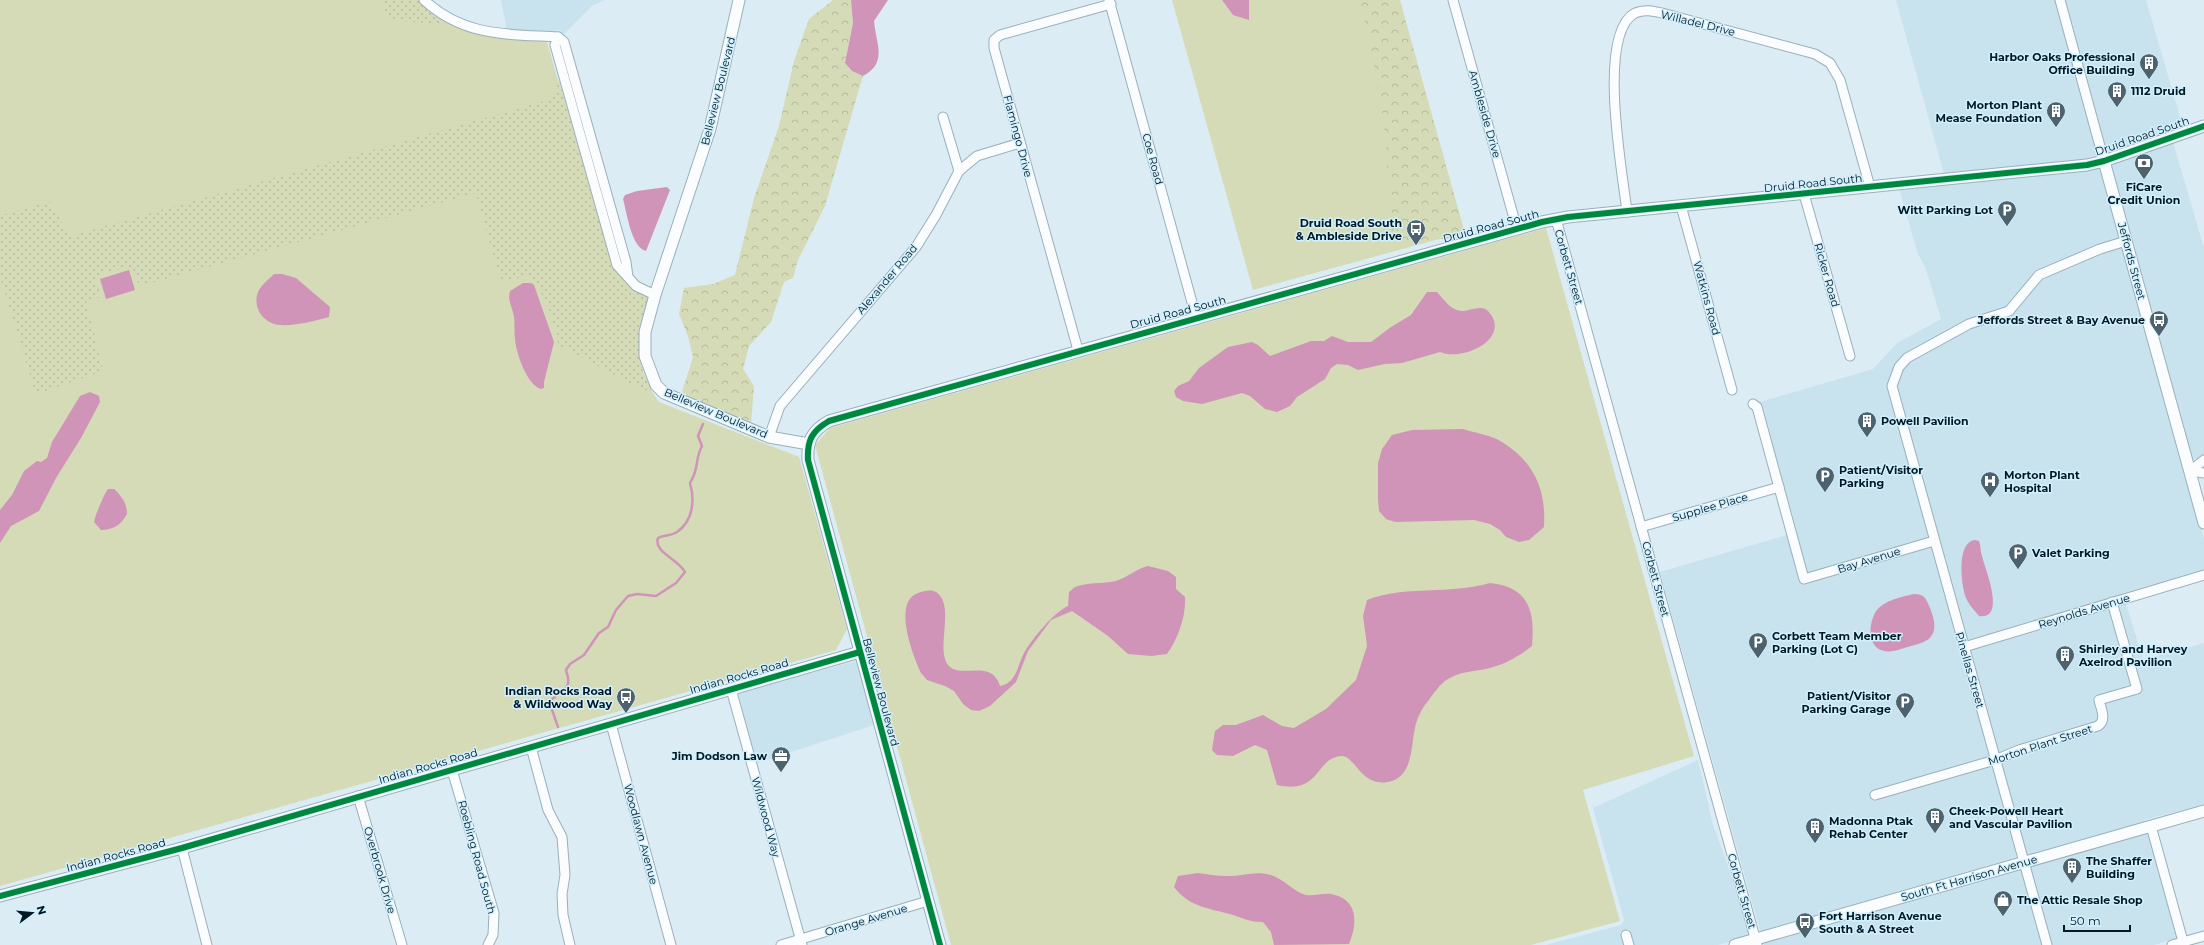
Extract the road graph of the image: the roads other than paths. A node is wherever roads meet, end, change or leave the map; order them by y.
1 (424, 0) edge
2 (740, 0) edge
3 (1453, 0) edge
4 (2060, 0) edge
5 (1110, 2) edge
6 (943, 117) dead end
7 (2204, 126) edge
8 (1020, 143) junction
9 (2104, 161) junction
10 (959, 171) junction
11 (1870, 187) junction
12 (1804, 194) junction
13 (1681, 206) junction
14 (1627, 212) junction
15 (1556, 219) junction
16 (1518, 229) junction
17 (2126, 241) junction
18 (655, 295) junction
19 (1196, 317) junction
20 (1078, 350) junction
21 (1850, 356) dead end
22 (1732, 390) dead end
23 (1753, 404) dead end
24 (769, 437) junction
25 (809, 444) junction
26 (2204, 460) edge
27 (2190, 471) junction
28 (2204, 473) edge
29 (1779, 487) junction
30 (2204, 523) edge
31 (1641, 527) junction
32 (1934, 541) junction
33 (2204, 575) edge
34 (2112, 602) junction
35 (1964, 647) junction
36 (860, 652) junction
37 (731, 689) junction
38 (611, 724) junction
39 (531, 747) junction
40 (1995, 760) junction
41 (452, 770) junction
42 (1875, 795) dead end
43 (358, 796) junction
44 (2204, 811) edge
45 (2151, 826) junction
46 (182, 848) junction
47 (2024, 863) junction
48 (0, 896) edge
49 (928, 901) junction
50 (1626, 935) dead end
51 (2204, 936) edge
52 (801, 942) edge
53 (1757, 942) edge
54 (2183, 944) edge
55 (207, 945) edge
56 (402, 945) edge
57 (488, 945) edge
58 (570, 945) edge
59 (671, 945) edge
60 (781, 945) edge
61 (940, 945) edge
62 (1629, 945) edge
63 (1735, 945) edge
64 (2047, 945) edge
65 (2172, 945) edge

1 - 18 street
2 - 18 street, Belleview Boulevard
3 - 16 street, Ambleside Drive
4 - 9 street, Jeffords Street
5 - 8 street, Flamingo Drive
5 - 19 street, Coe Road
6 - 10 street
7 - 9 street, Druid Road South
8 - 10 street, Alexander Road
8 - 20 street, Flamingo Drive
9 - 11 street, Druid Road South
9 - 17 street, Jeffords Street
10 - 24 street, Alexander Road
11 - 12 street, Druid Road South
11 - 14 street, Willadel Drive
12 - 13 street, Druid Road South
12 - 21 street, Ricker Road
13 - 14 street, Druid Road South
13 - 22 street, Watkins Road
14 - 15 street, Druid Road South
15 - 16 street, Druid Road South
15 - 31 street, Corbett Street
16 - 19 street, Druid Road South
17 - 27 street, Jeffords Street
17 - 32 street, Pinellas Street
18 - 24 street, Belleview Boulevard
19 - 20 street, Druid Road South
20 - 25 street, Druid Road South
23 - 29 street
24 - 25 street, Belleview Boulevard
25 - 36 street, Belleview Boulevard
26 - 27 street
27 - 28 street
27 - 30 street, Jeffords Street
29 - 31 street, Supplee Place
29 - 32 street, Bay Avenue
31 - 53 street, Corbett Street
32 - 35 street, Pinellas Street
33 - 34 street, Reynolds Avenue
34 - 35 street, Reynolds Avenue
34 - 40 street, Morton Plant Street
35 - 40 street, Pinellas Street
36 - 37 street, Indian Rocks Road
36 - 49 street, Belleview Boulevard
37 - 38 street, Indian Rocks Road
37 - 52 street, Wildwood Way
38 - 39 street, Indian Rocks Road
38 - 59 street, Woodlawn Avenue
39 - 41 street, Indian Rocks Road
39 - 58 street
40 - 42 street, Morton Plant Street
40 - 47 street, Pinellas Street
41 - 43 street, Indian Rocks Road
41 - 57 street, Roebling Road South
43 - 46 street, Indian Rocks Road
43 - 56 street, Overbrook Drive
44 - 45 street, South Ft Harrison Avenue
45 - 47 street, South Ft Harrison Avenue
45 - 54 street
46 - 48 street, Indian Rocks Road
46 - 55 street
47 - 53 street, South Ft Harrison Avenue
47 - 64 street, Pinellas Street
49 - 52 street, Orange Avenue
49 - 61 street, Belleview Boulevard
50 - 62 street
51 - 54 street
52 - 60 street, Orange Avenue
53 - 63 street, South Ft Harrison Avenue
54 - 65 street

